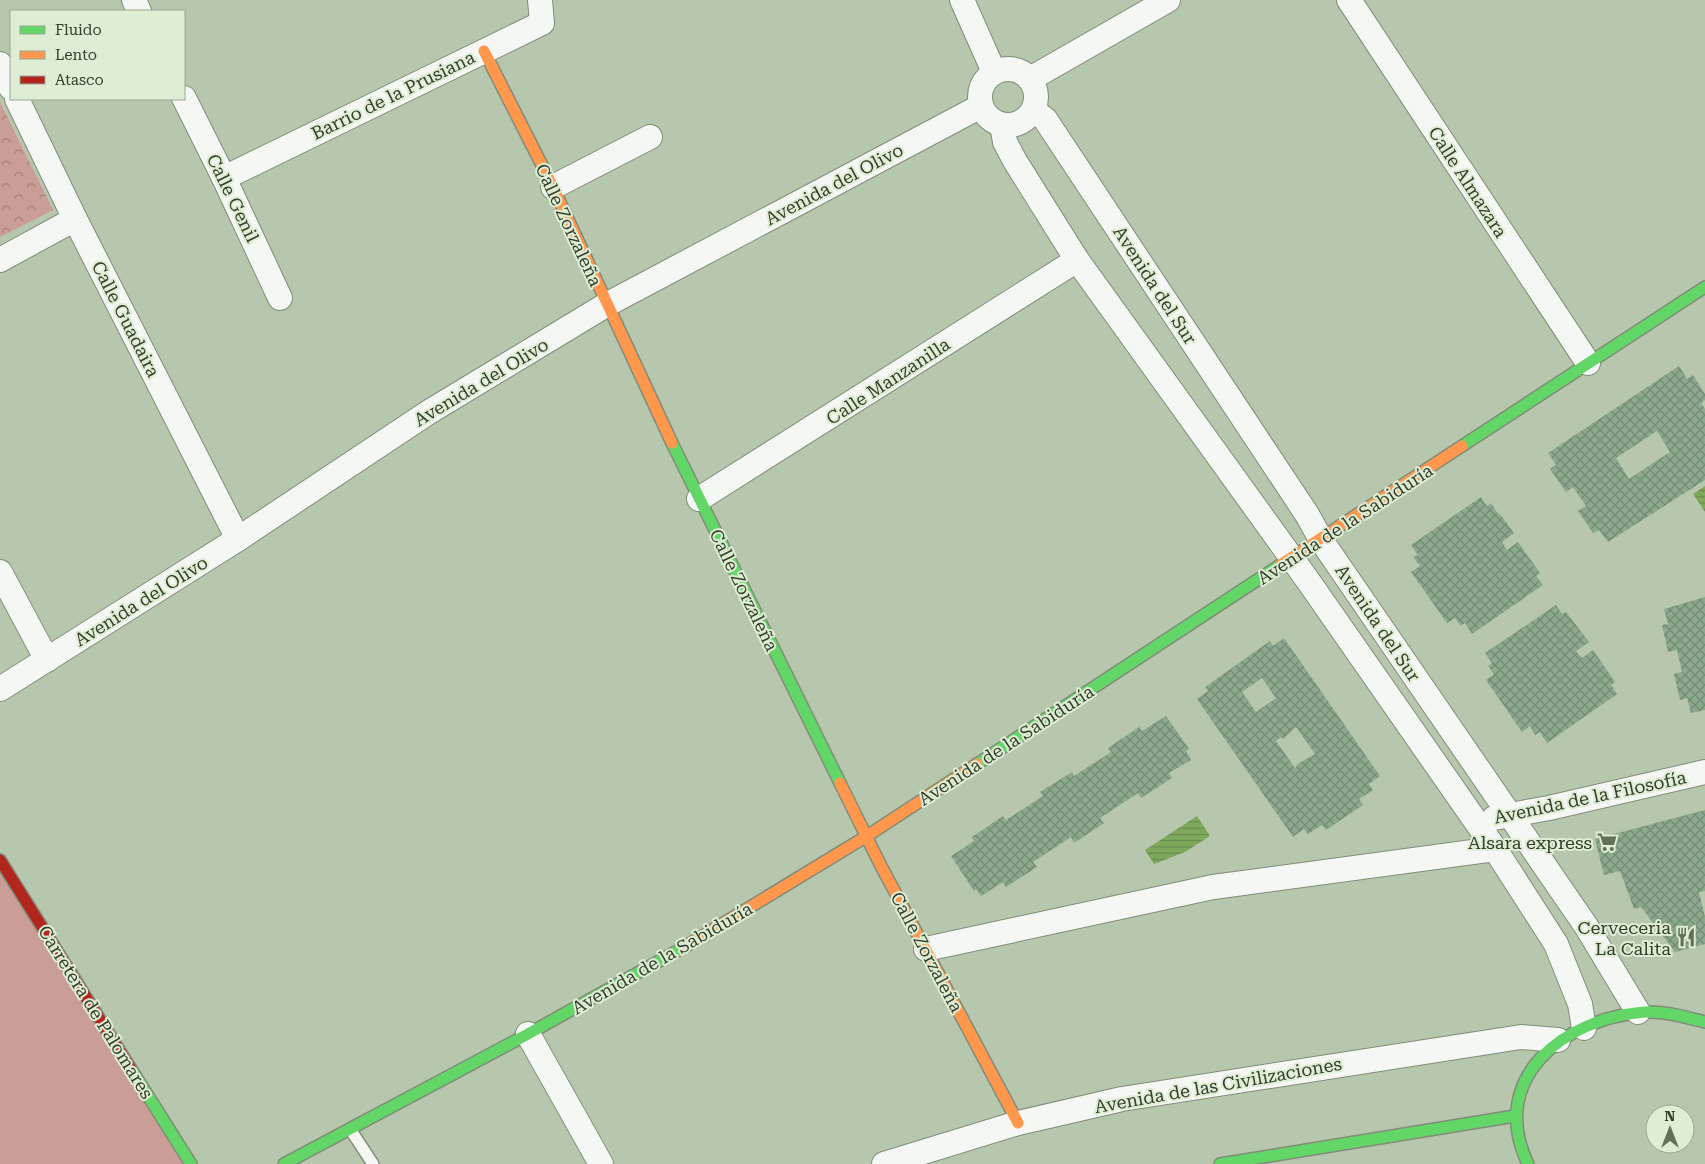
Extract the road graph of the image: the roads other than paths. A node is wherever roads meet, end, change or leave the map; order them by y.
1 (540, 0) edge
2 (962, 0) edge
3 (1168, 0) edge
4 (1349, 0) edge
5 (484, 51) junction
6 (0, 64) edge
7 (994, 72) junction
8 (1030, 79) junction
9 (10, 86) edge
10 (17, 100) edge
11 (185, 100) edge
12 (981, 106) junction
13 (1034, 110) junction
14 (1002, 125) junction
15 (650, 137) dead end
16 (224, 178) junction
17 (553, 187) junction
18 (75, 220) junction
19 (0, 260) edge
20 (1077, 260) junction
21 (1705, 288) edge
22 (280, 298) dead end
23 (606, 306) junction
24 (1588, 363) junction
25 (699, 500) junction
26 (238, 539) junction
27 (1321, 540) junction
28 (1292, 559) junction
29 (0, 572) edge
30 (46, 660) junction
31 (0, 689) edge
32 (1705, 772) edge
33 (1508, 815) junction
34 (1474, 821) junction
35 (867, 836) junction
36 (1495, 850) junction
37 (0, 860) edge
38 (926, 949) junction
39 (1705, 1008) edge
40 (1638, 1012) junction
41 (1677, 1015) junction
42 (1705, 1022) edge
43 (1584, 1028) junction
44 (528, 1034) junction
45 (1558, 1040) junction
46 (1515, 1116) junction
47 (1018, 1123) junction
48 (350, 1129) junction
49 (191, 1164) edge
50 (284, 1164) edge
51 (373, 1164) edge
52 (601, 1164) edge
53 (884, 1164) edge
54 (1220, 1164) edge
55 (1528, 1164) edge

1 - 5 street, Barrio de la Prusiana
2 - 7 street
3 - 8 street
4 - 24 street, Calle Almazara
5 - 16 street, Barrio de la Prusiana
5 - 17 street, Calle Zorzaleña
6 - 9 street
7 - 8 street
7 - 12 street
8 - 13 street
10 - 18 street, Calle Guadaira
11 - 16 street, Calle Genil
12 - 14 street
12 - 23 street, Avenida del Olivo
13 - 14 street
13 - 27 street, Avenida del Sur
14 - 20 street, Avenida del Sur
15 - 17 street
16 - 22 street, Calle Genil
17 - 23 street, Calle Zorzaleña
18 - 19 street
18 - 26 street, Calle Guadaira
20 - 25 street, Calle Manzanilla
20 - 28 street, Avenida del Sur
21 - 24 street, Avenida de la Sabiduría
23 - 25 street, Calle Zorzaleña
23 - 26 street, Avenida del Olivo
24 - 27 street, Avenida de la Sabiduría
25 - 35 street, Calle Zorzaleña
26 - 30 street, Avenida del Olivo
27 - 28 street, Avenida de la Sabiduría
27 - 33 street, Avenida del Sur
28 - 34 street, Avenida del Sur
28 - 35 street, Avenida de la Sabiduría
29 - 30 street
30 - 31 street, Avenida del Olivo
32 - 33 street, Avenida de la Filosofía
33 - 34 street, Avenida de la Filosofía
33 - 40 street, Avenida del Sur
34 - 36 street, Avenida del Sur
35 - 38 street, Calle Zorzaleña
35 - 44 street, Avenida de la Sabiduría
36 - 38 street
36 - 43 street, Avenida del Sur
37 - 49 street, Carretera de Palomares
38 - 47 street, Calle Zorzaleña
39 - 41 street
40 - 41 street
40 - 43 street
41 - 42 street
43 - 45 street
44 - 48 street, Avenida de la Sabiduría
44 - 52 street
45 - 46 street
45 - 47 street, Avenida de las Civilizaciones
46 - 54 street
46 - 55 street
47 - 53 street, Avenida de las Civilizaciones
48 - 50 street, Avenida de la Sabiduría
48 - 51 lane

